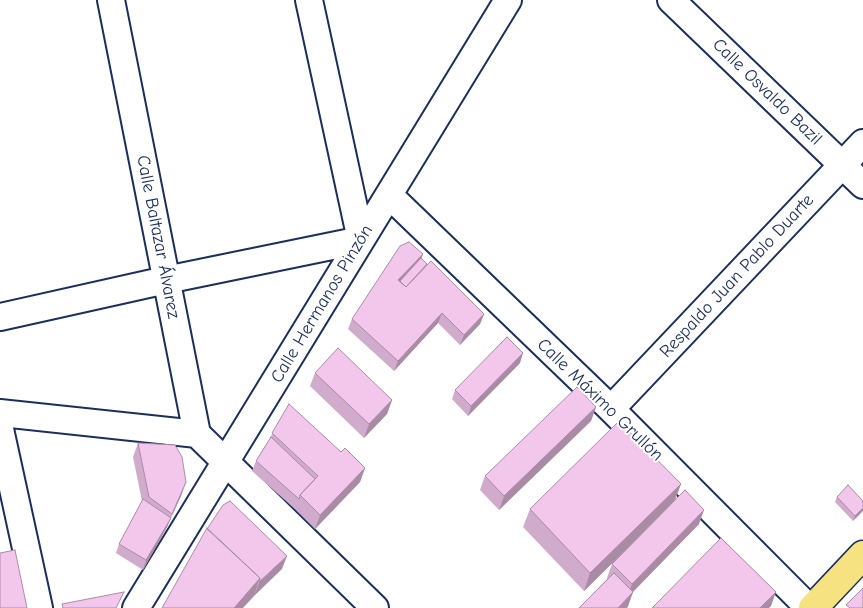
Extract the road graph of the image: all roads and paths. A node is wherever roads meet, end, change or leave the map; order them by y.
1 (111, 0) edge
2 (309, 0) edge
3 (671, 0) edge
4 (503, 3) edge
5 (863, 142) edge
6 (842, 164) junction
7 (863, 185) edge
8 (389, 194) junction
9 (361, 240) junction
10 (166, 280) junction
11 (0, 317) edge
12 (611, 410) junction
13 (0, 413) edge
14 (0, 429) edge
15 (197, 434) junction
16 (226, 463) junction
17 (863, 555) edge
18 (39, 608) edge
19 (136, 608) edge
20 (375, 608) edge
21 (809, 608) edge
22 (813, 608) edge

1 - 10 street, Calle Baltazar Álvarez
2 - 9 street
3 - 6 street, Calle Osvaldo Bazil
4 - 8 street, Calle Hermanos Pinzón
5 - 6 street, Respaldo Juan Pablo Duarte
6 - 7 street, Calle Osvaldo Bazil
6 - 12 street, Respaldo Juan Pablo Duarte
8 - 9 street, Calle Hermanos Pinzón
8 - 12 street, Calle Máximo Grullón
9 - 10 street
9 - 16 street, Calle Hermanos Pinzón
10 - 11 street
10 - 15 street, Calle Baltazar Álvarez
12 - 21 street, Calle Máximo Grullón
13 - 15 street
14 - 18 street
15 - 16 street
16 - 19 street, Calle Hermanos Pinzón
16 - 20 street
17 - 22 main road

